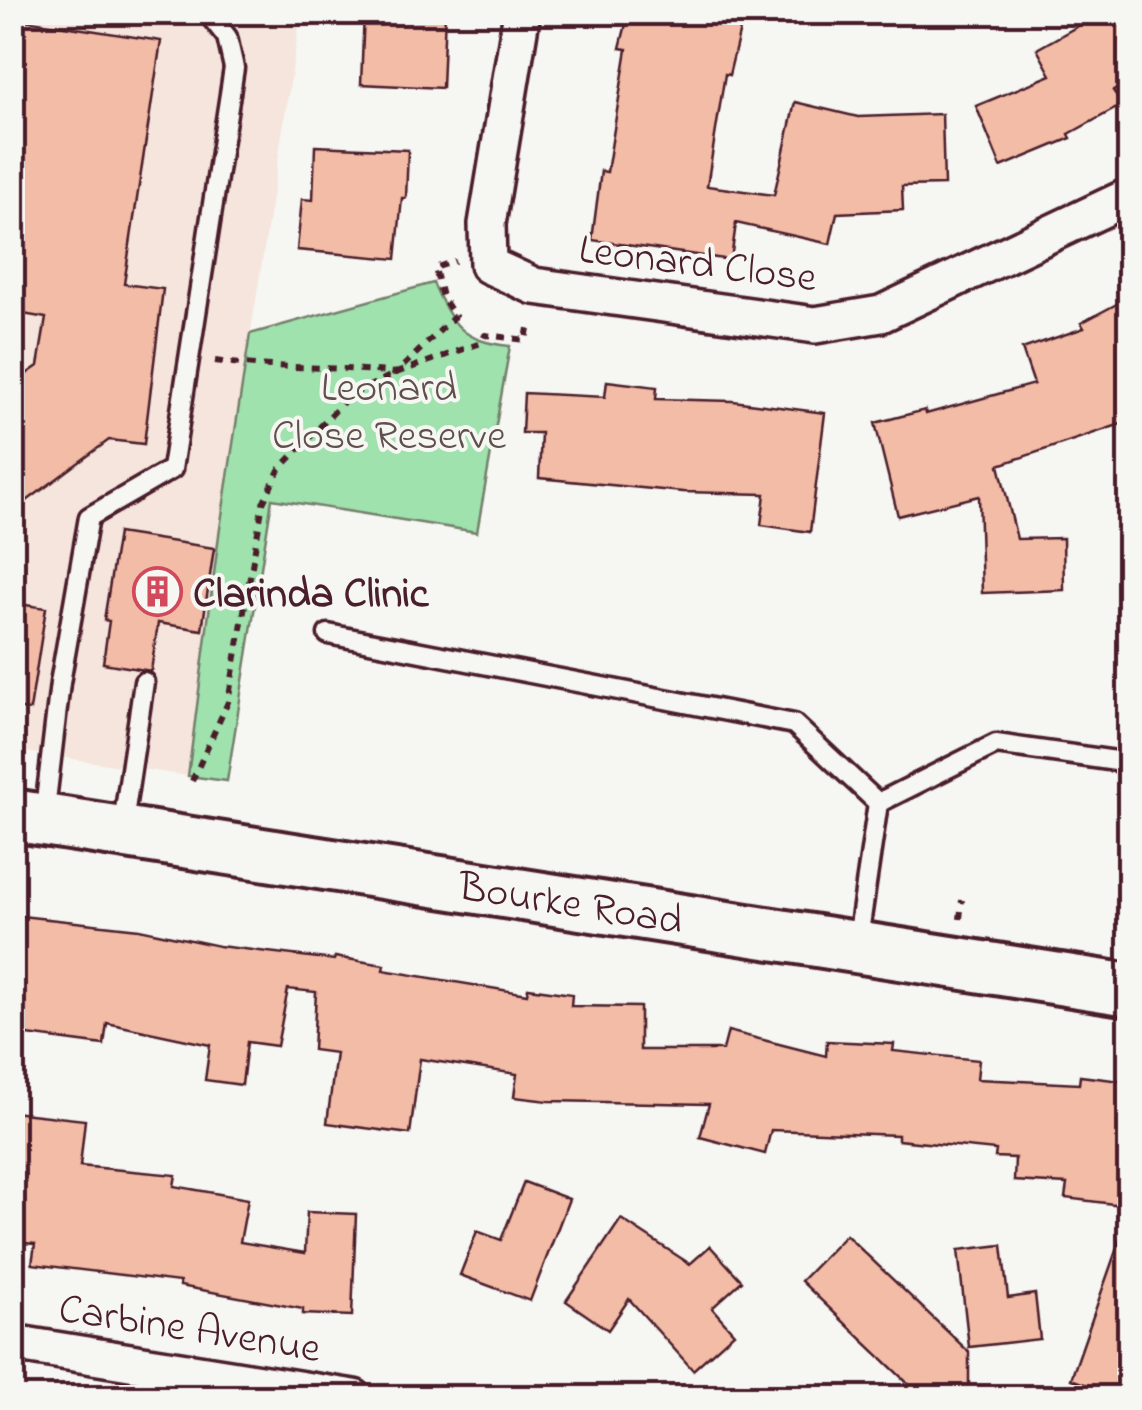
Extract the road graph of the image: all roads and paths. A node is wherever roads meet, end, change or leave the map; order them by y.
1 (207, 12) edge
2 (522, 12) edge
3 (1130, 196) edge
4 (488, 265) junction
5 (534, 286) junction
6 (189, 358) junction
7 (396, 373) junction
8 (328, 634) dead end
9 (144, 682) dead end
10 (1130, 763) edge
11 (192, 781) dead end
12 (30, 801) edge
13 (878, 803) junction
14 (124, 816) junction
15 (859, 930) junction
16 (1130, 956) edge
17 (1130, 990) edge
18 (12, 1344) edge
19 (354, 1398) edge

1 - 6 lane
2 - 4 street
3 - 5 street, Leonard Close
4 - 5 street, Leonard Close
4 - 7 path
5 - 7 path
6 - 7 path
6 - 12 lane
7 - 11 path
8 - 13 lane
9 - 14 lane
10 - 13 lane
12 - 14 main road, Bourke Road
13 - 15 lane
14 - 15 main road, Bourke Road
15 - 16 main road, Bourke Road
15 - 17 main road, Bourke Road
18 - 19 street, Carbine Avenue

